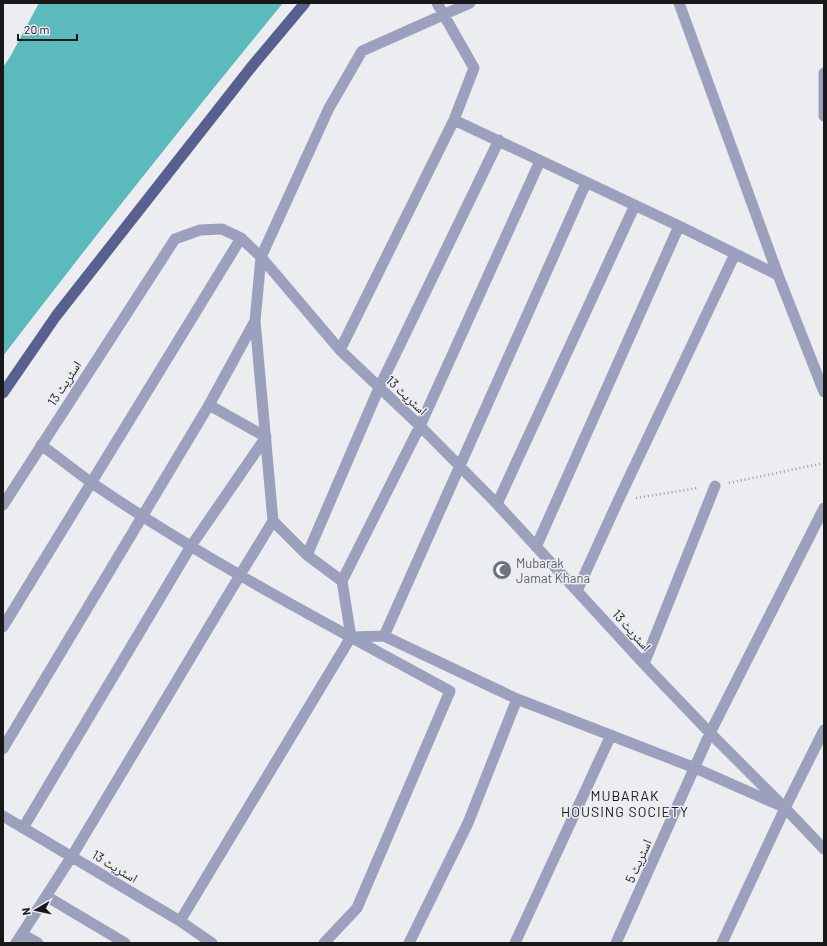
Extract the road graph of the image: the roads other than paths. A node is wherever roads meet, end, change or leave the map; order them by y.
1 (305, 3) edge
2 (437, 3) edge
3 (470, 3) edge
4 (679, 3) edge
5 (444, 14) junction
6 (824, 74) edge
7 (824, 116) edge
8 (454, 120) junction
9 (499, 140) junction
10 (540, 161) junction
11 (586, 183) junction
12 (635, 205) junction
13 (679, 226) junction
14 (241, 238) junction
15 (735, 254) junction
16 (261, 257) junction
17 (778, 276) junction
18 (255, 322) junction
19 (340, 350) junction
20 (379, 388) junction
21 (824, 392) edge
22 (3, 393) edge
23 (209, 405) junction
24 (420, 426) junction
25 (266, 437) junction
26 (41, 445) junction
27 (459, 466) junction
28 (92, 482) junction
29 (715, 486) dead end
30 (496, 504) junction
31 (3, 505) edge
32 (824, 508) edge
33 (143, 516) junction
34 (273, 521) junction
35 (191, 546) junction
36 (536, 547) junction
37 (306, 555) junction
38 (240, 575) junction
39 (342, 581) junction
40 (577, 591) junction
41 (3, 627) edge
42 (384, 636) junction
43 (351, 637) junction
44 (644, 664) junction
45 (517, 699) junction
46 (824, 730) edge
47 (710, 733) junction
48 (611, 735) junction
49 (3, 749) edge
50 (695, 768) junction
51 (785, 808) junction
52 (3, 816) edge
53 (24, 828) junction
54 (824, 849) edge
55 (72, 856) junction
56 (46, 896) junction
57 (180, 921) junction
58 (19, 938) edge
59 (38, 943) edge
60 (125, 943) edge
61 (212, 943) edge
62 (324, 943) edge
63 (409, 943) edge
64 (515, 943) edge
65 (616, 943) edge
66 (722, 943) edge

1 - 22 main road
2 - 5 street
3 - 5 street
4 - 17 street
5 - 8 street
5 - 16 street
6 - 7 street
8 - 9 street
8 - 19 street
9 - 10 street
9 - 20 street
10 - 11 street
10 - 24 street
11 - 12 street
11 - 27 street
12 - 13 street
12 - 30 street
13 - 15 street
13 - 36 street
14 - 16 street, اسٹریٹ 13
14 - 26 street, اسٹریٹ 13
14 - 28 street
15 - 17 street
15 - 40 street
16 - 18 street
16 - 19 street, اسٹریٹ 13
17 - 21 street
18 - 23 street
18 - 25 street
19 - 20 street, اسٹریٹ 13
20 - 24 street, اسٹریٹ 13
20 - 37 street
23 - 25 street
23 - 33 street
24 - 27 street, اسٹریٹ 13
24 - 39 street
25 - 34 street
25 - 35 street
26 - 28 street
26 - 31 street, اسٹریٹ 13
27 - 30 street, اسٹریٹ 13
27 - 42 street
28 - 33 street
28 - 41 street
29 - 44 street
30 - 36 street, اسٹریٹ 13
32 - 47 street, اسٹریٹ 5
33 - 35 street
33 - 49 street
34 - 37 street
34 - 38 street
35 - 38 street
35 - 53 street
36 - 40 street, اسٹریٹ 13
37 - 39 street
38 - 43 street
38 - 55 street
39 - 43 street
40 - 44 street, اسٹریٹ 13
42 - 43 street
42 - 45 street
43 - 57 street
43 - 62 street
44 - 47 street, اسٹریٹ 13
45 - 48 street
45 - 63 street
46 - 51 street
47 - 50 street, اسٹریٹ 5
47 - 51 street, اسٹریٹ 13
48 - 50 street
48 - 64 street
50 - 51 street
50 - 65 street, اسٹریٹ 5
51 - 54 street, اسٹریٹ 13
51 - 66 street
52 - 53 street, اسٹریٹ 13
53 - 55 street, اسٹریٹ 13
55 - 56 street
55 - 57 street, اسٹریٹ 13
56 - 58 street
56 - 60 street
57 - 61 street, اسٹریٹ 13
58 - 59 street

